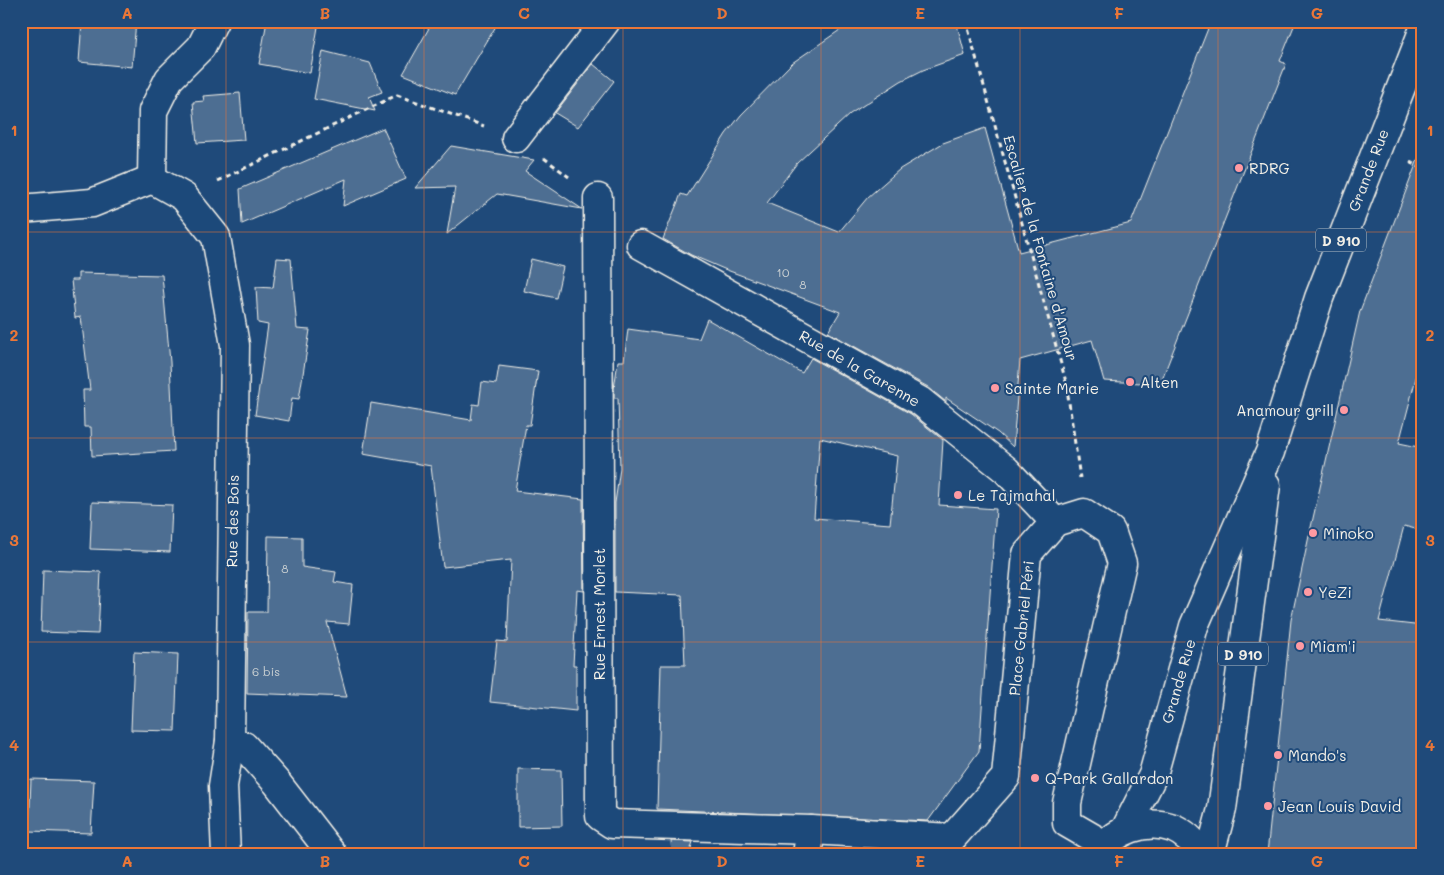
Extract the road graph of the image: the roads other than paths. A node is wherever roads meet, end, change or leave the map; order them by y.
1 (214, 21) edge
2 (606, 21) edge
3 (1423, 31) edge
4 (516, 138) road end
5 (152, 179) junction
6 (598, 198) road end
7 (21, 209) edge
8 (641, 245) dead end
9 (1270, 452) junction
10 (1055, 522) junction
11 (230, 741) junction
12 (809, 842) edge
13 (1110, 843) edge
14 (226, 854) edge
15 (332, 854) edge
16 (1202, 854) edge
17 (1210, 854) edge

1 - 5 street
2 - 4 street
3 - 9 street, Grande Rue / D 910
5 - 7 street
5 - 11 street, Rue des Bois
6 - 12 street, Rue Ernest Morlet
8 - 10 street, Rue de la Garenne
9 - 13 street, Grande Rue / D 910
9 - 17 street, Grande Rue / D 910
10 - 12 street, Place Gabriel Péri
10 - 13 street
11 - 14 street, Rue des Bois
11 - 15 street
13 - 16 street

